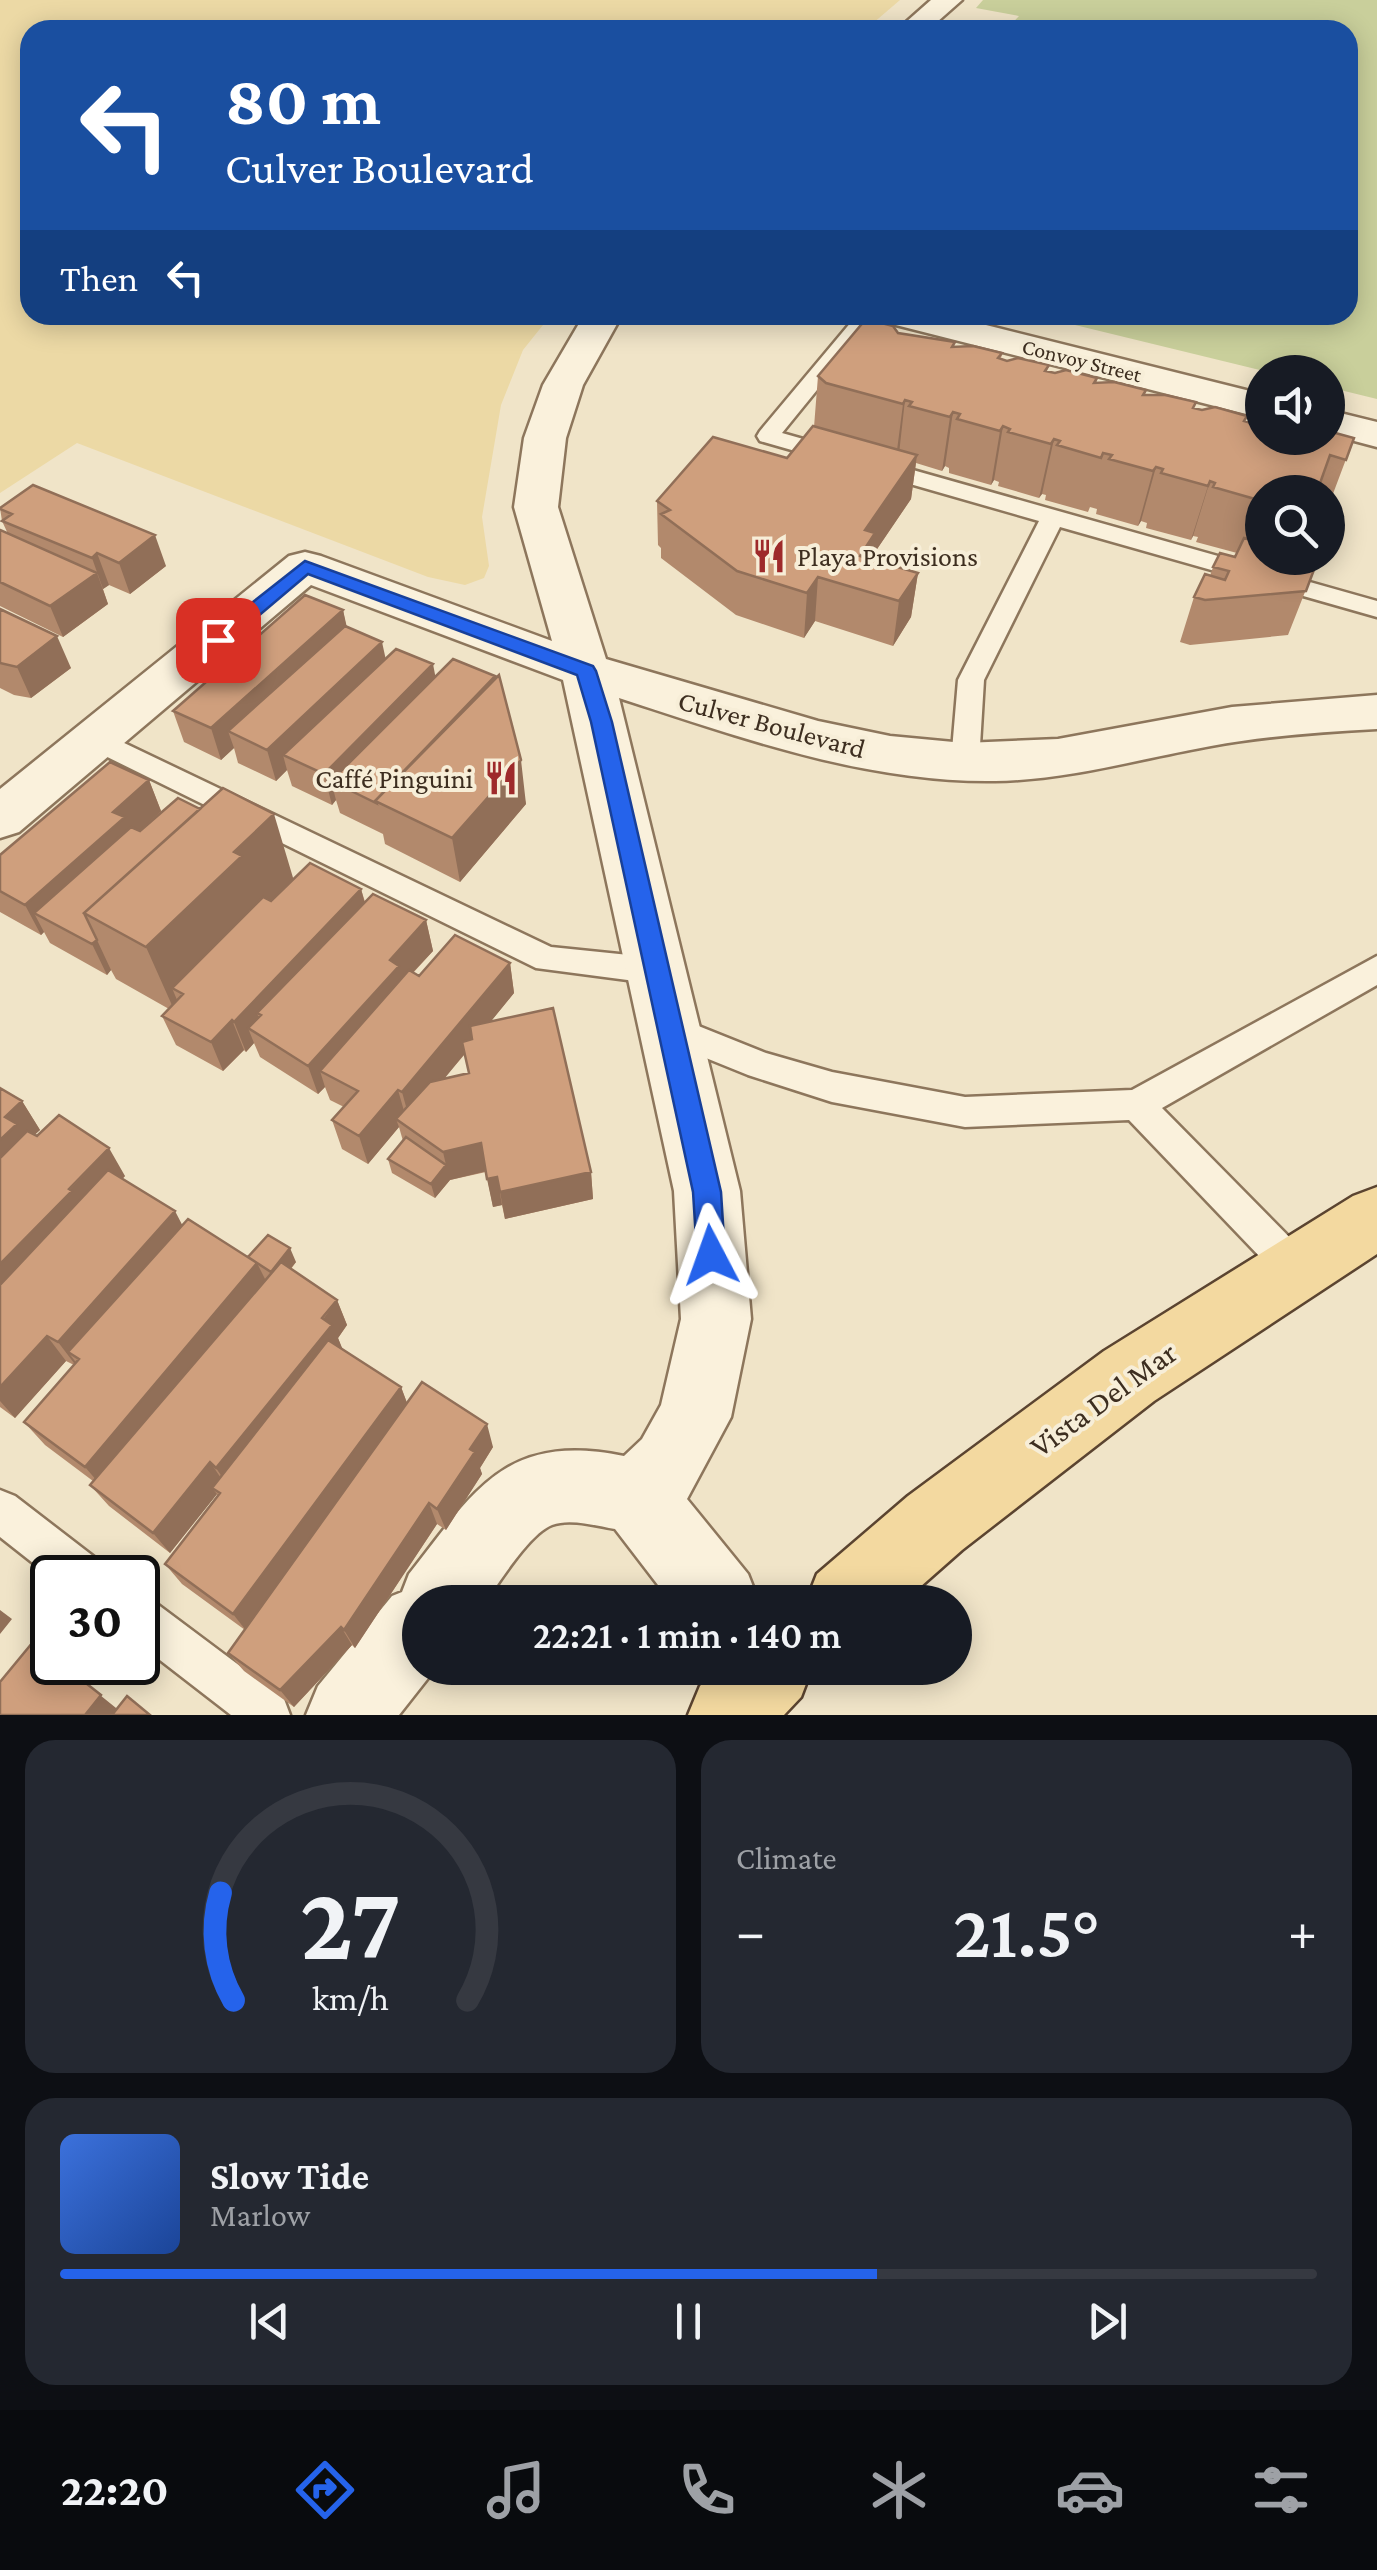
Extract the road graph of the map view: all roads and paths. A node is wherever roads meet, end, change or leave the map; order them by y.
1 (948, 0) edge
2 (923, 20) edge
3 (597, 325) edge
4 (860, 325) edge
5 (941, 325) edge
6 (1245, 402) edge
7 (1345, 426) edge
8 (1377, 434) edge
9 (1053, 516) junction
10 (1377, 610) edge
11 (586, 671) junction
12 (1377, 712) edge
13 (97, 740) junction
14 (965, 762) junction
15 (0, 818) edge
16 (1377, 969) edge
17 (665, 1000) junction
18 (1138, 1105) junction
19 (1377, 1217) edge
20 (1296, 1269) junction
21 (638, 1496) junction
22 (0, 1511) edge
23 (57, 1555) edge
24 (451, 1585) edge
25 (707, 1585) edge
26 (864, 1585) edge
27 (160, 1633) edge
28 (402, 1647) edge
29 (756, 1685) edge
30 (268, 1715) edge
31 (348, 1715) edge
32 (729, 1715) edge

1 - 2 street
3 - 11 street
4 - 9 lane
5 - 6 street, Convoy Street
7 - 8 street
9 - 10 lane
9 - 14 lane
11 - 13 street, Culver Boulevard
11 - 14 street, Culver Boulevard
11 - 17 street
12 - 14 street, Culver Boulevard
13 - 15 street
13 - 17 lane
16 - 18 lane
17 - 18 lane
17 - 21 street
18 - 20 lane
19 - 20 main road, Vista Del Mar
20 - 26 main road, Vista Del Mar
21 - 24 street
21 - 25 street
22 - 23 lane
27 - 30 lane
28 - 31 street
29 - 32 main road

